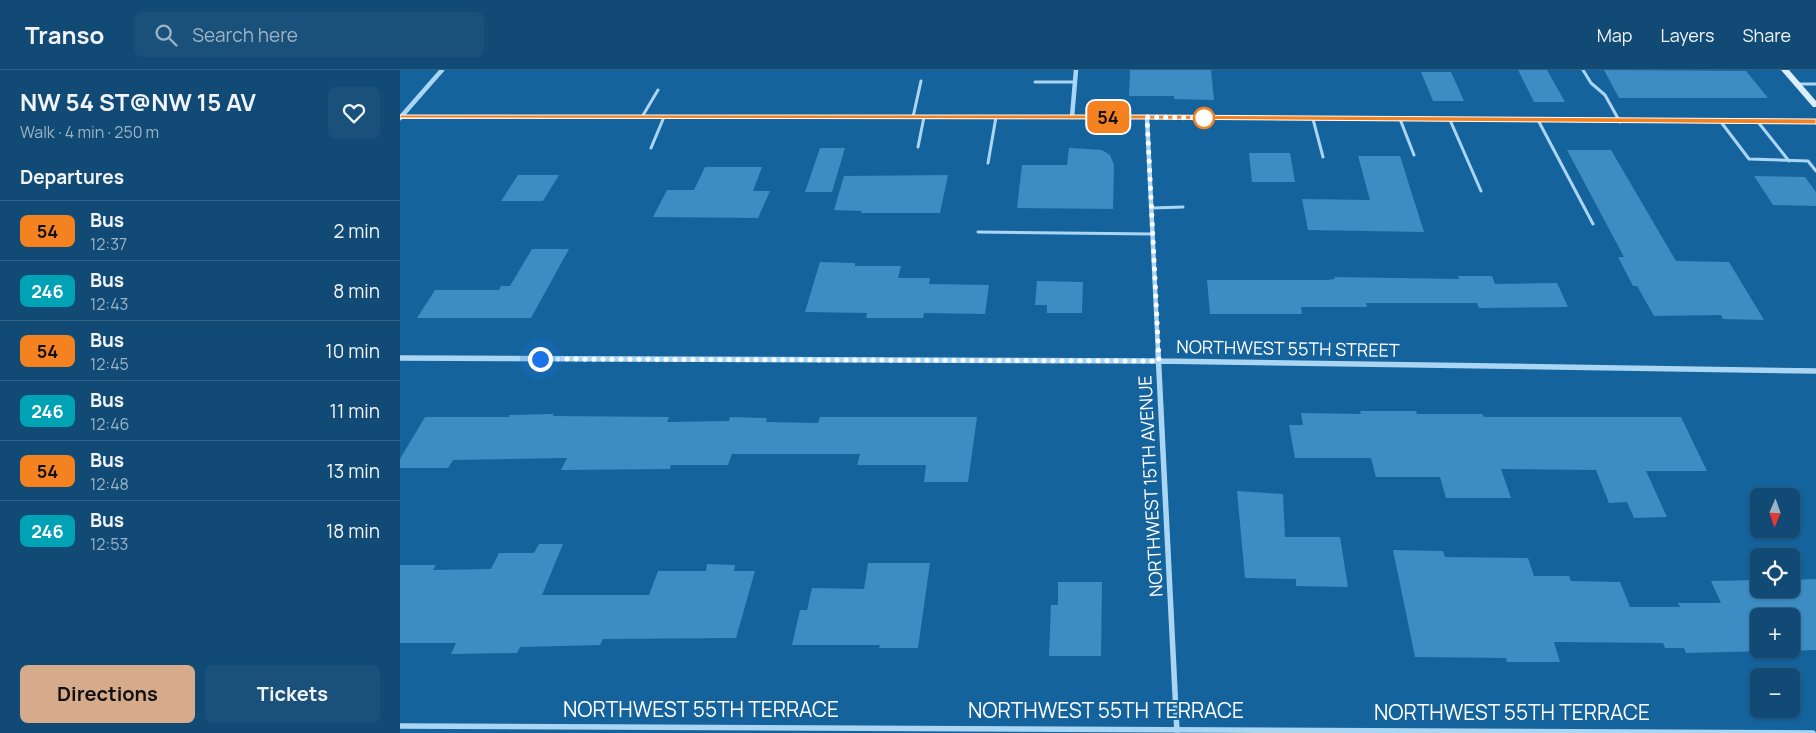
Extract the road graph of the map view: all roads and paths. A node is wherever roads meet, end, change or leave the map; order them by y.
1 (442, 70) edge
2 (1076, 70) edge
3 (1583, 70) edge
4 (1785, 70) edge
5 (921, 81) dead end
6 (1035, 82) dead end
7 (1075, 82) junction
8 (1798, 84) junction
9 (1816, 84) edge
10 (658, 90) dead end
11 (1816, 106) edge
12 (400, 117) edge
13 (642, 117) junction
14 (664, 117) junction
15 (913, 117) junction
16 (924, 117) junction
17 (996, 117) junction
18 (1072, 117) junction
19 (1147, 117) junction
20 (1313, 119) junction
21 (1400, 119) junction
22 (1450, 120) junction
23 (1538, 120) junction
24 (1620, 122) junction
25 (1721, 122) junction
26 (1758, 122) junction
27 (1816, 122) edge
28 (918, 147) dead end
29 (651, 148) dead end
30 (1414, 155) dead end
31 (1323, 157) dead end
32 (1789, 161) junction
33 (988, 163) dead end
34 (1816, 171) edge
35 (1482, 191) dead end
36 (1183, 207) dead end
37 (1152, 208) junction
38 (1593, 224) dead end
39 (978, 232) dead end
40 (1153, 234) junction
41 (400, 358) edge
42 (1159, 361) junction
43 (1816, 370) edge
44 (400, 726) edge
45 (1176, 731) edge
46 (1813, 733) edge

1 - 12 street
2 - 7 street
3 - 24 lane
4 - 8 main road
5 - 15 lane
6 - 7 lane
7 - 18 street
8 - 9 lane
8 - 11 main road
10 - 13 lane
12 - 13 main road
13 - 14 main road
14 - 15 main road
14 - 29 lane
15 - 16 main road
16 - 17 main road
16 - 28 lane
17 - 18 main road
17 - 33 lane
18 - 19 main road
19 - 20 main road
19 - 37 street, NORTHWEST 15TH AVENUE
20 - 21 main road
20 - 31 lane
21 - 22 main road
21 - 30 lane
22 - 23 main road
22 - 35 lane
23 - 24 main road
23 - 38 lane
24 - 25 main road
25 - 26 main road
25 - 32 lane
26 - 27 main road
26 - 32 lane
32 - 34 lane
36 - 37 lane
37 - 40 street, NORTHWEST 15TH AVENUE
39 - 40 lane
40 - 42 street, NORTHWEST 15TH AVENUE
41 - 42 street, NORTHWEST 55TH STREET
42 - 43 street, NORTHWEST 55TH STREET
42 - 45 street, NORTHWEST 15TH AVENUE
44 - 45 street, NORTHWEST 55TH TERRACE
45 - 46 street, NORTHWEST 55TH TERRACE

